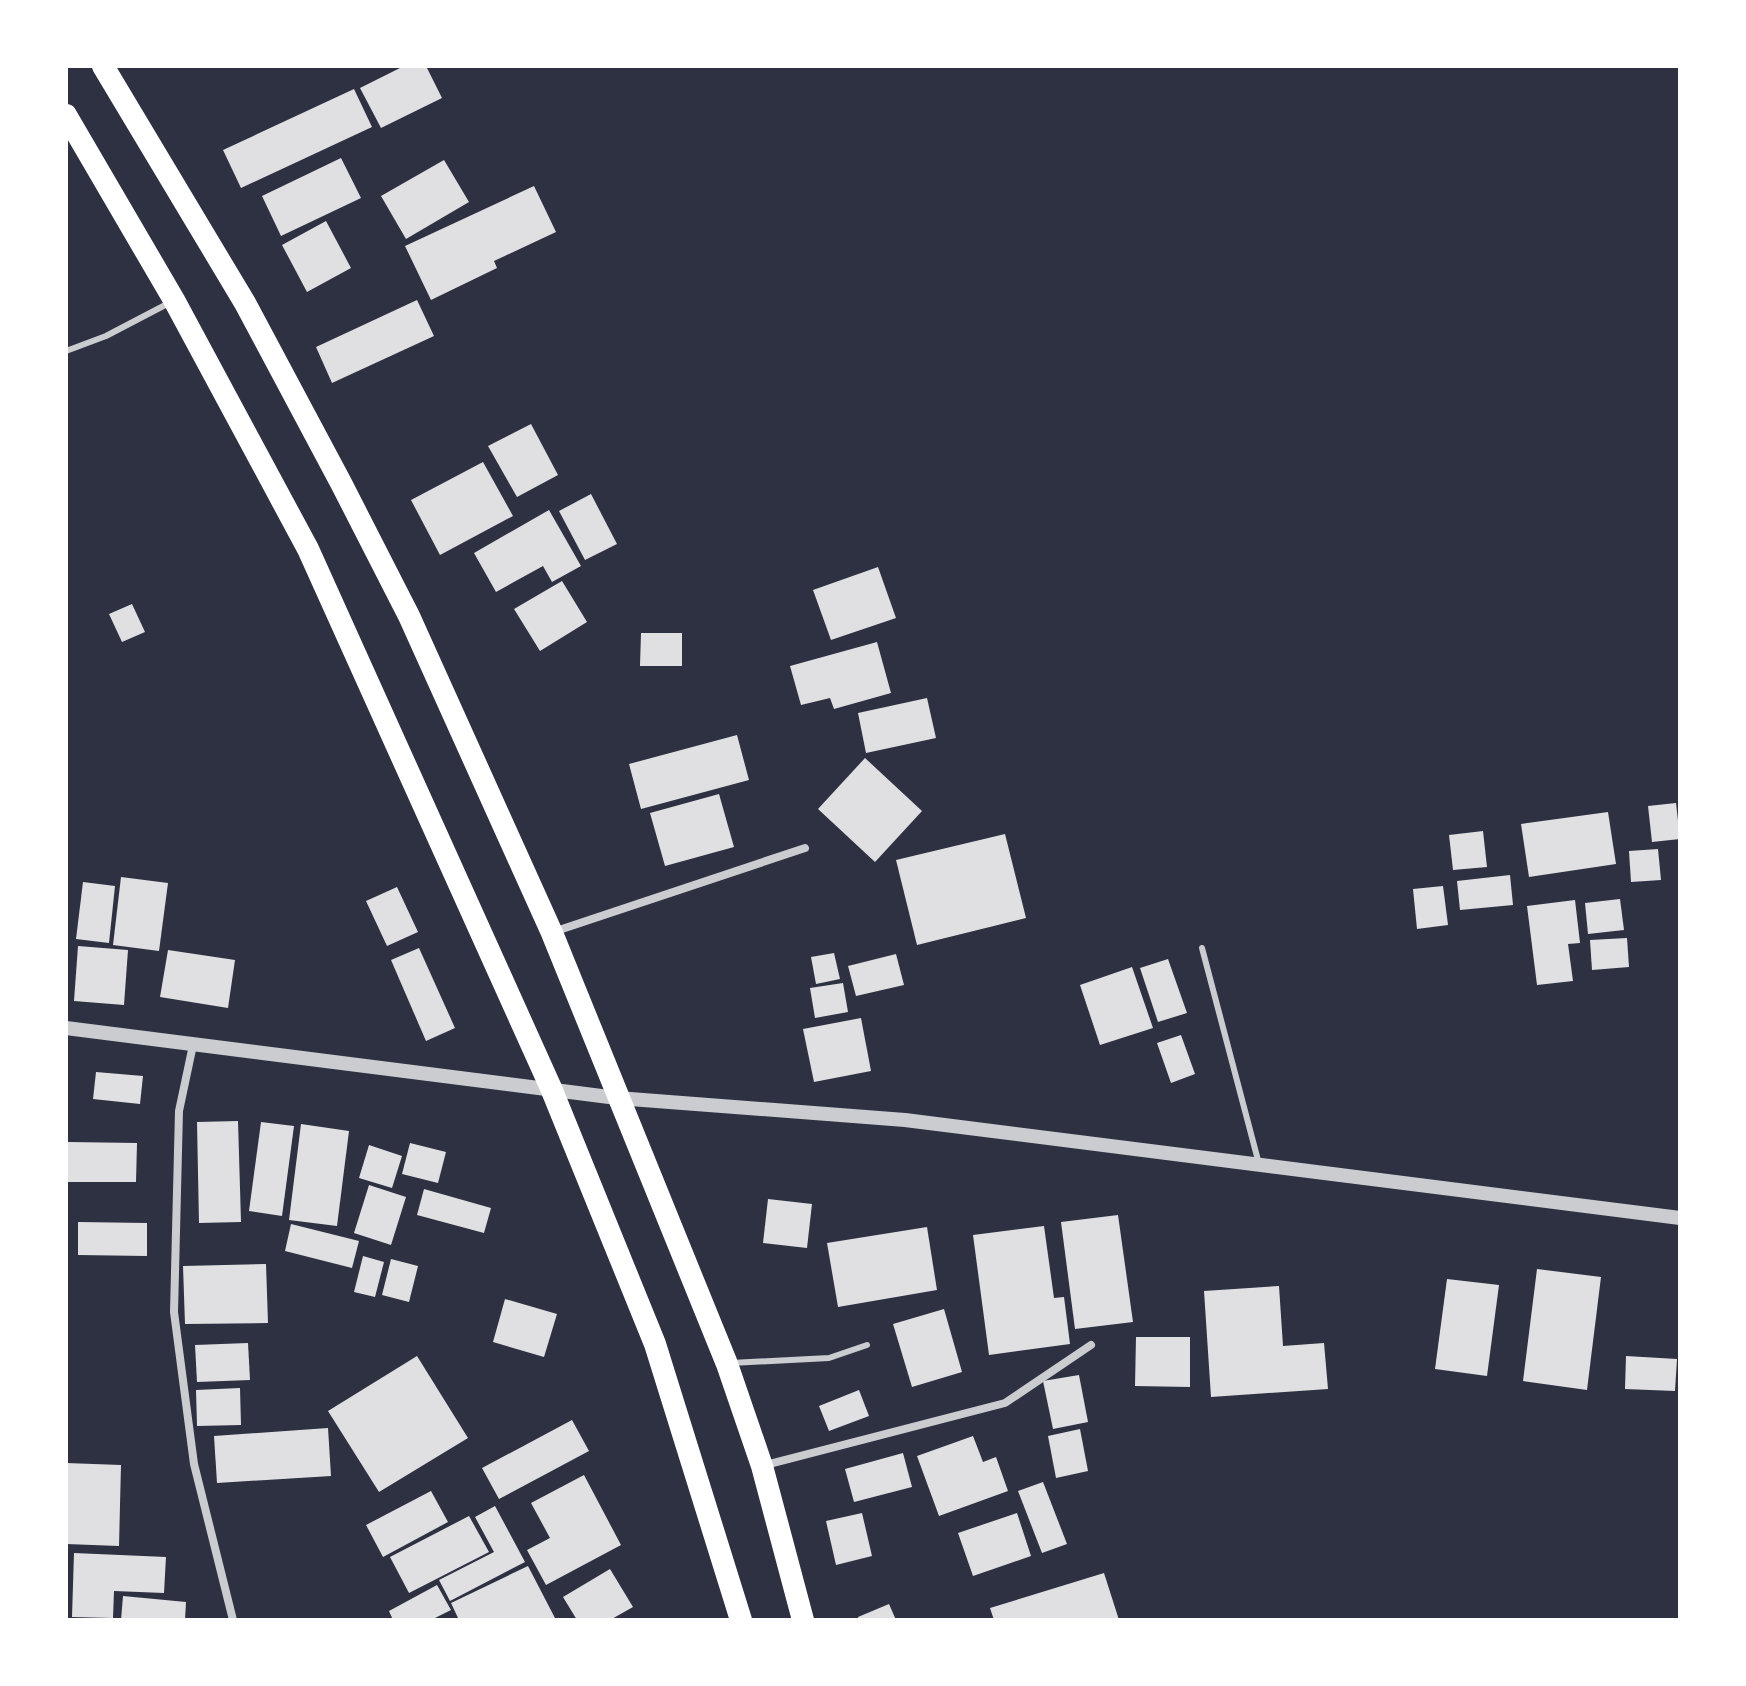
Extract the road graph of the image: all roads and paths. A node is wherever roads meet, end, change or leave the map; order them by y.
1 (103, 66) edge
2 (66, 115) edge
3 (174, 300) junction
4 (66, 351) edge
5 (805, 848) dead end
6 (552, 933) junction
7 (1202, 948) dead end
8 (66, 1028) edge
9 (193, 1045) junction
10 (551, 1088) junction
11 (617, 1098) junction
12 (1260, 1167) junction
13 (1680, 1218) edge
14 (867, 1345) dead end
15 (1091, 1345) dead end
16 (727, 1364) junction
17 (762, 1466) junction
18 (233, 1620) edge
19 (741, 1620) edge
20 (803, 1620) edge

1 - 6 highway
2 - 3 highway
3 - 4 lane
3 - 10 highway
5 - 6 street
6 - 11 highway
7 - 12 lane
8 - 9 street
9 - 10 street
9 - 18 street
10 - 11 street
10 - 19 highway
11 - 12 street
11 - 16 highway
12 - 13 street
14 - 16 lane
15 - 17 street
16 - 17 highway
17 - 20 highway

